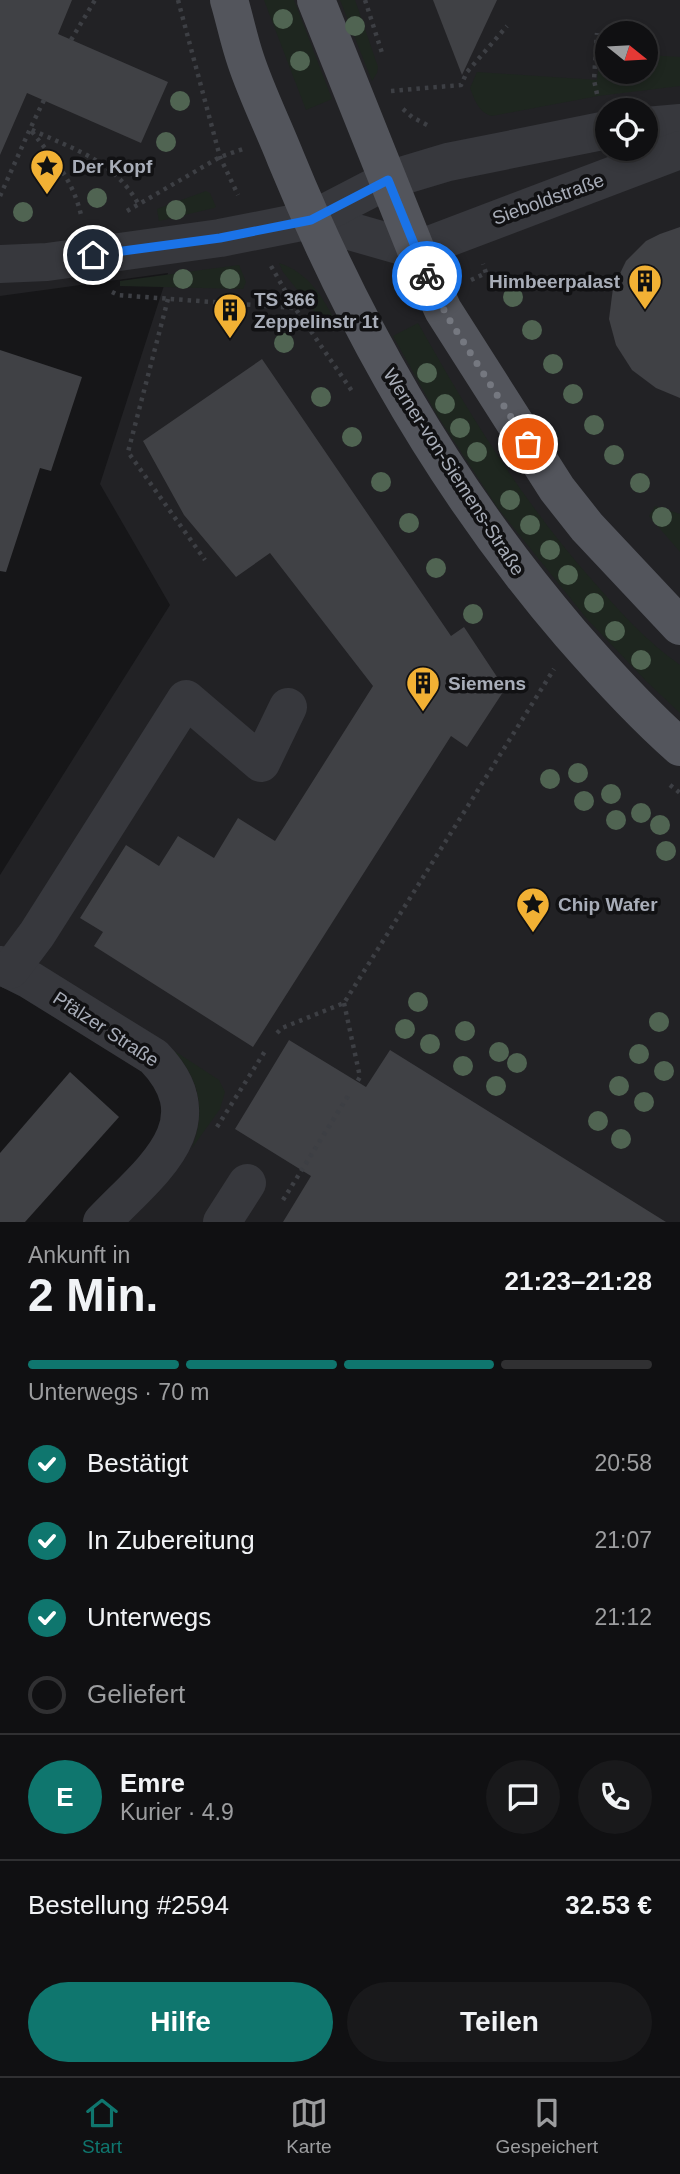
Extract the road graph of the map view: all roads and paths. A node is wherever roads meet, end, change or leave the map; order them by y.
1 (95, 0) edge
2 (178, 0) edge
3 (229, 0) edge
4 (316, 0) edge
5 (507, 26) dead end
6 (71, 40) dead end
7 (595, 64) edge
8 (598, 98) edge
9 (44, 100) dead end
10 (357, 104) junction
11 (595, 115) edge
12 (680, 123) edge
13 (658, 125) edge
14 (30, 129) junction
15 (277, 136) junction
16 (680, 150) edge
17 (220, 157) junction
18 (388, 180) junction
19 (0, 195) edge
20 (139, 205) junction
21 (121, 213) dead end
22 (311, 220) junction
23 (254, 230) junction
24 (416, 250) junction
25 (47, 262) junction
26 (0, 264) edge
27 (106, 289) dead end
28 (168, 299) junction
29 (295, 308) junction
30 (329, 355) dead end
31 (205, 560) dead end
32 (680, 626) edge
33 (575, 639) junction
34 (288, 707) dead end
35 (680, 747) edge
36 (5, 967) edge
37 (344, 1003) junction
38 (277, 1033) dead end
39 (267, 1048) dead end
40 (357, 1082) dead end
41 (348, 1096) dead end
42 (215, 1130) dead end
43 (247, 1183) dead end
44 (278, 1210) dead end
45 (102, 1222) edge
46 (222, 1222) edge

1 - 6 path
2 - 17 path
3 - 15 main road, Werner-von-Siemens-Straße
4 - 10 main road
5 - 10 path
7 - 8 path
9 - 14 path
10 - 18 main road
11 - 18 street
12 - 13 street
14 - 19 path
14 - 20 path
14 - 25 path
15 - 17 path
15 - 22 main road, Werner-von-Siemens-Straße
16 - 24 street, Sieboldstraße
17 - 20 path
17 - 23 path
18 - 22 street
18 - 24 main road
20 - 21 path
22 - 23 street
22 - 24 street
22 - 33 main road, Werner-von-Siemens-Straße
23 - 25 street
23 - 29 path
24 - 32 main road
25 - 26 street
27 - 28 path
28 - 29 path
28 - 31 path
29 - 30 path
33 - 35 main road, Werner-von-Siemens-Straße
33 - 37 path
34 - 36 street
36 - 45 street, Pfälzer Straße
37 - 38 path
37 - 40 path
39 - 42 path
41 - 44 path
43 - 46 street

